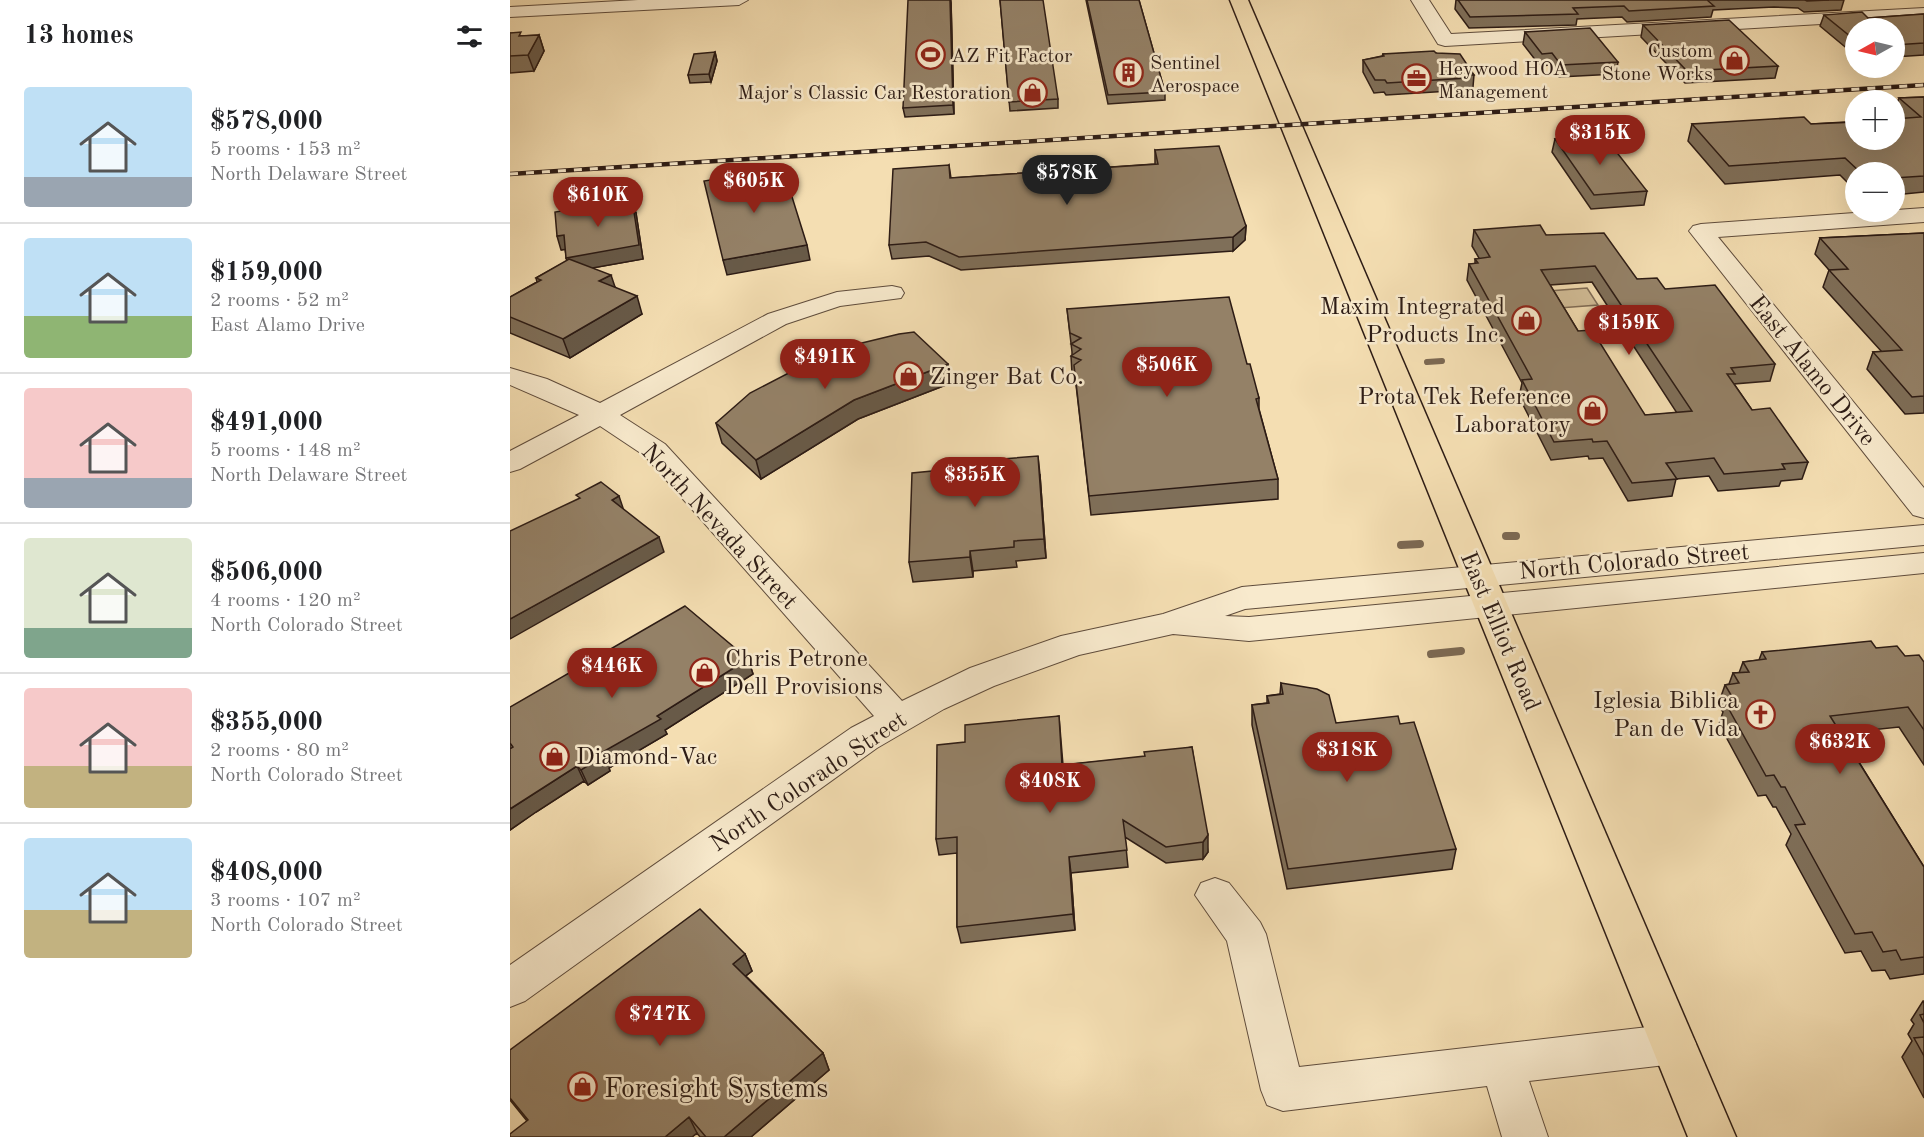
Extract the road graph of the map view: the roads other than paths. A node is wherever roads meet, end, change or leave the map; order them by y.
1 (739, 0) edge
2 (1239, 0) edge
3 (1420, 0) edge
4 (510, 12) edge
5 (1924, 14) edge
6 (1924, 215) edge
7 (892, 293) dead end
8 (510, 376) edge
9 (600, 414) junction
10 (510, 463) edge
11 (1924, 508) edge
12 (1924, 535) edge
13 (1924, 563) edge
14 (1484, 591) junction
15 (898, 719) junction
16 (1215, 895) dead end
17 (510, 988) edge
18 (1674, 1044) junction
19 (1502, 1064) junction
20 (1525, 1137) edge
21 (1712, 1137) edge

1 - 4 street
2 - 14 main road, East Elliot Road
3 - 5 street
6 - 11 street, East Alamo Drive
7 - 9 street
8 - 9 street, North Nevada Street
9 - 10 street
9 - 15 street, North Nevada Street
12 - 14 street, North Colorado Street
13 - 14 street, North Colorado Street
14 - 15 street, North Colorado Street
14 - 18 main road, East Elliot Road
15 - 17 street, North Colorado Street
16 - 19 street
18 - 19 street
18 - 21 main road, East Elliot Road
19 - 20 street

